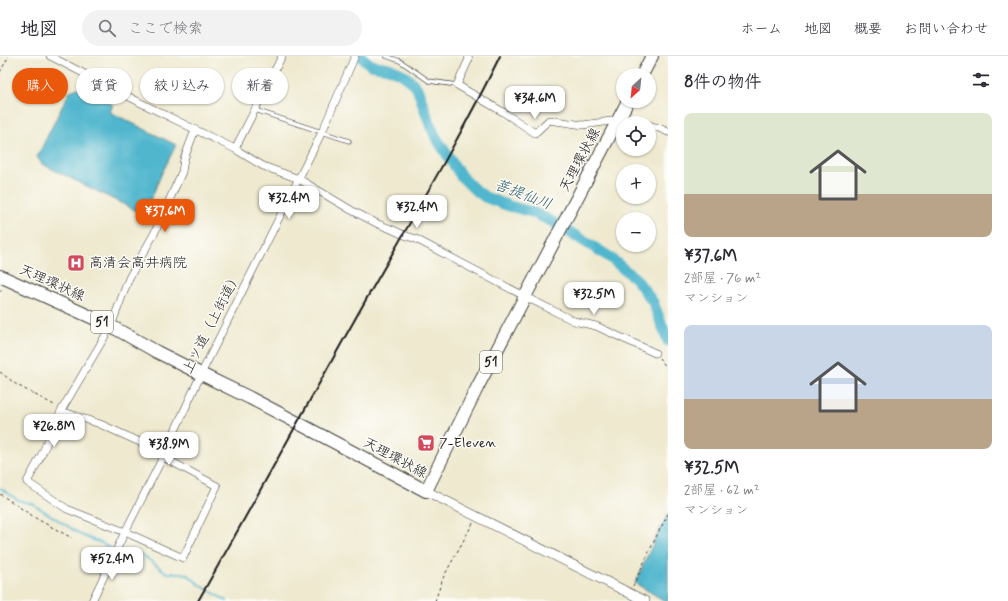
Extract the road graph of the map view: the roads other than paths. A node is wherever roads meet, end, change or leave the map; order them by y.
1 (50, 56) edge
2 (282, 56) edge
3 (355, 56) edge
4 (386, 56) edge
5 (468, 56) edge
6 (652, 56) edge
7 (646, 68) edge
8 (456, 85) junction
9 (255, 110) junction
10 (616, 120) edge
11 (616, 124) edge
12 (656, 127) edge
13 (195, 130) junction
14 (322, 132) junction
15 (668, 132) edge
16 (349, 141) dead end
17 (235, 149) junction
18 (299, 179) junction
19 (0, 276) edge
20 (526, 297) junction
21 (111, 326) junction
22 (655, 353) road end
23 (201, 374) junction
24 (62, 410) junction
25 (164, 456) junction
26 (426, 491) junction
27 (125, 532) junction
28 (92, 601) edge
29 (646, 601) edge

1 - 13 street
2 - 9 street
3 - 14 street, 上ツ道（上街道）
4 - 8 lane
5 - 8 street
6 - 7 main road
8 - 10 street
9 - 14 lane
9 - 17 street
11 - 20 main road, 天理環状線 / 51
12 - 15 street
13 - 17 street
13 - 21 street
14 - 16 lane
14 - 18 street, 上ツ道（上街道）
17 - 18 street
18 - 20 street
18 - 23 street, 上ツ道（上街道）
19 - 21 main road, 天理環状線 / 51
20 - 22 street
20 - 26 main road, 天理環状線 / 51
21 - 23 main road, 天理環状線 / 51
21 - 24 street
23 - 25 street, 上ツ道（上街道）
23 - 26 main road, 天理環状線 / 51
24 - 25 street
24 - 27 street
25 - 27 street, 上ツ道（上街道）
25 - 27 street
26 - 29 street
27 - 28 street, 上ツ道（上街道）

